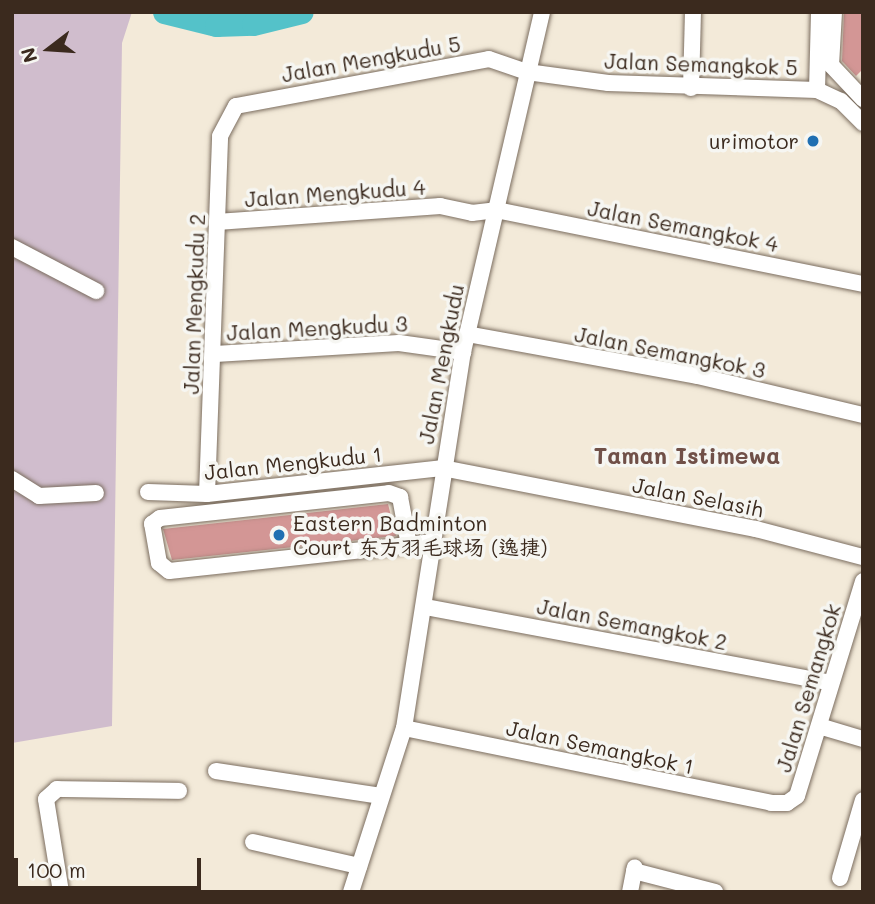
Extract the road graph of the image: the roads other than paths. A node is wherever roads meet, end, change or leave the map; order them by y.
1 (542, 12) edge
2 (693, 12) edge
3 (819, 12) edge
4 (834, 12) edge
5 (527, 72) junction
6 (691, 88) junction
7 (817, 90) junction
8 (863, 99) edge
9 (226, 117) joint
10 (863, 123) edge
11 (496, 210) junction
12 (217, 222) junction
13 (12, 247) edge
14 (863, 284) edge
15 (96, 291) dead end
16 (467, 334) junction
17 (463, 352) junction
18 (215, 354) junction
19 (863, 415) edge
20 (442, 468) junction
21 (12, 479) edge
22 (148, 492) dead end
23 (96, 493) dead end
24 (207, 494) junction
25 (430, 542) junction
26 (409, 545) junction
27 (863, 557) edge
28 (863, 581) edge
29 (426, 607) junction
30 (831, 683) junction
31 (819, 726) junction
32 (404, 728) junction
33 (863, 739) edge
34 (216, 771) dead end
35 (178, 791) dead end
36 (381, 796) junction
37 (863, 800) edge
38 (787, 803) joint
39 (253, 842) dead end
40 (359, 866) junction
41 (840, 878) dead end
42 (61, 892) edge
43 (351, 892) edge
44 (630, 892) edge
45 (715, 892) edge

1 - 5 street, Jalan Mengkudu
2 - 6 street
3 - 7 street
4 - 8 street
5 - 6 street, Jalan Semangkok 5
5 - 9 street, Jalan Mengkudu 5
5 - 11 street, Jalan Mengkudu
6 - 7 street, Jalan Semangkok 5
7 - 10 street, Jalan Semangkok 5
9 - 12 street, Jalan Mengkudu 2
11 - 12 street, Jalan Mengkudu 4
11 - 14 street, Jalan Semangkok 4
11 - 16 street, Jalan Mengkudu
12 - 18 street, Jalan Mengkudu 2
13 - 15 street
16 - 17 street, Jalan Mengkudu
16 - 19 street, Jalan Semangkok 3
17 - 18 street, Jalan Mengkudu 3
17 - 20 street, Jalan Mengkudu
18 - 24 street, Jalan Mengkudu 2
20 - 24 street, Jalan Mengkudu 1
20 - 25 street, Jalan Mengkudu
20 - 27 street, Jalan Selasih
21 - 23 street
22 - 24 street, Jalan Mengkudu 1
25 - 26 street
25 - 29 street, Jalan Mengkudu
26 - 26 street
28 - 30 street, Jalan Semangkok
29 - 30 street, Jalan Semangkok 2
29 - 32 street, Jalan Mengkudu
30 - 31 street, Jalan Semangkok
31 - 33 street
31 - 38 street, Jalan Semangkok
32 - 36 street, Jalan Mengkudu
32 - 38 street, Jalan Semangkok 1
34 - 36 street
35 - 42 street
36 - 40 street, Jalan Mengkudu
37 - 41 street
39 - 40 street
40 - 43 street, Jalan Mengkudu
44 - 45 street

